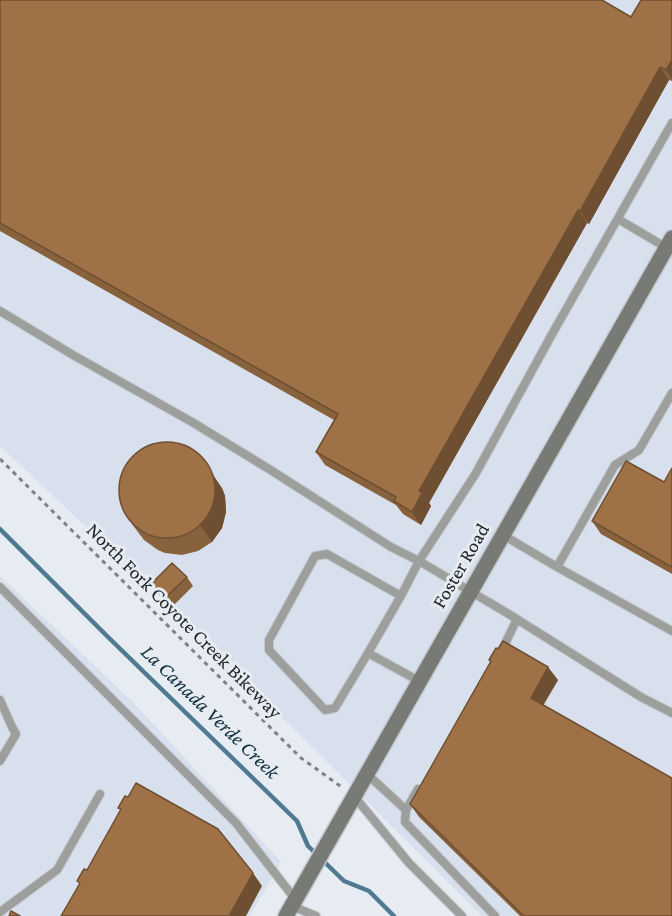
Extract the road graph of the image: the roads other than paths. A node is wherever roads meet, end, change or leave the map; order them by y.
1 (672, 123) edge
2 (618, 219) junction
3 (670, 243) edge
4 (0, 311) edge
5 (672, 393) edge
6 (503, 535) junction
7 (419, 561) junction
8 (557, 567) junction
9 (0, 587) edge
10 (471, 591) junction
11 (401, 596) junction
12 (517, 619) junction
13 (672, 631) edge
14 (368, 653) junction
15 (495, 662) edge
16 (420, 681) junction
17 (0, 700) edge
18 (672, 713) edge
19 (0, 761) edge
20 (367, 774) junction
21 (424, 781) edge
22 (100, 794) dead end
23 (352, 801) junction
24 (406, 810) junction
25 (293, 903) edge
26 (0, 912) edge
27 (316, 916) edge
28 (462, 916) edge
29 (495, 916) edge

1 - 2 lane
2 - 3 lane
2 - 7 lane
3 - 6 street, Foster Road
4 - 7 lane
5 - 8 lane
6 - 8 lane
6 - 10 street, Foster Road
7 - 10 lane
7 - 11 lane
8 - 13 lane
9 - 25 lane
10 - 12 lane
10 - 16 street, Foster Road
11 - 14 lane
11 - 14 lane
12 - 15 lane
12 - 18 lane
14 - 16 lane
16 - 20 street, Foster Road
17 - 19 lane
20 - 23 street, Foster Road
20 - 24 lane
21 - 24 lane
22 - 26 lane
23 - 25 street, Foster Road
23 - 28 lane
24 - 29 lane
25 - 27 lane

